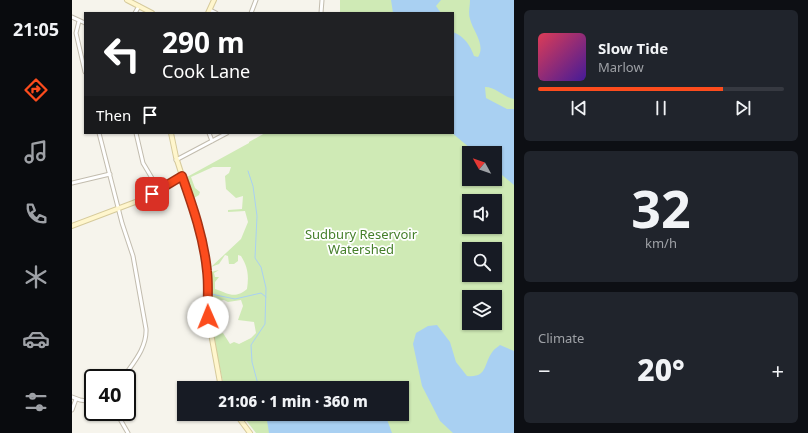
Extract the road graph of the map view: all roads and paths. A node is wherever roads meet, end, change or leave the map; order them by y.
1 (127, 0) edge
2 (214, 0) edge
3 (256, 0) edge
4 (322, 0) edge
5 (138, 6) junction
6 (136, 12) edge
7 (150, 12) edge
8 (209, 12) edge
9 (251, 12) edge
10 (321, 12) edge
11 (72, 17) edge
12 (79, 21) junction
13 (84, 23) edge
14 (84, 65) edge
15 (100, 134) edge
16 (136, 134) edge
17 (171, 134) edge
18 (209, 134) edge
19 (226, 134) edge
20 (212, 141) junction
21 (176, 160) junction
22 (110, 174) junction
23 (182, 176) junction
24 (72, 183) edge
25 (159, 190) junction
26 (118, 208) junction
27 (72, 226) edge
28 (129, 369) edge
29 (220, 381) edge
30 (72, 397) edge
31 (76, 399) junction
32 (84, 400) edge
33 (72, 410) edge
34 (121, 421) edge
35 (241, 421) edge
36 (128, 433) edge
37 (250, 433) edge

1 - 5 street
2 - 8 street
3 - 9 street
4 - 10 street
5 - 6 street
5 - 7 street
11 - 12 street
12 - 13 street
12 - 14 street
15 - 22 street
16 - 25 street
17 - 21 street
18 - 20 street
19 - 20 street
20 - 21 street
21 - 23 street
22 - 24 street
22 - 26 street
23 - 25 street
23 - 29 street
25 - 26 street
26 - 27 street
26 - 28 street
30 - 31 street
31 - 32 street
31 - 33 street
34 - 36 street
35 - 37 street

